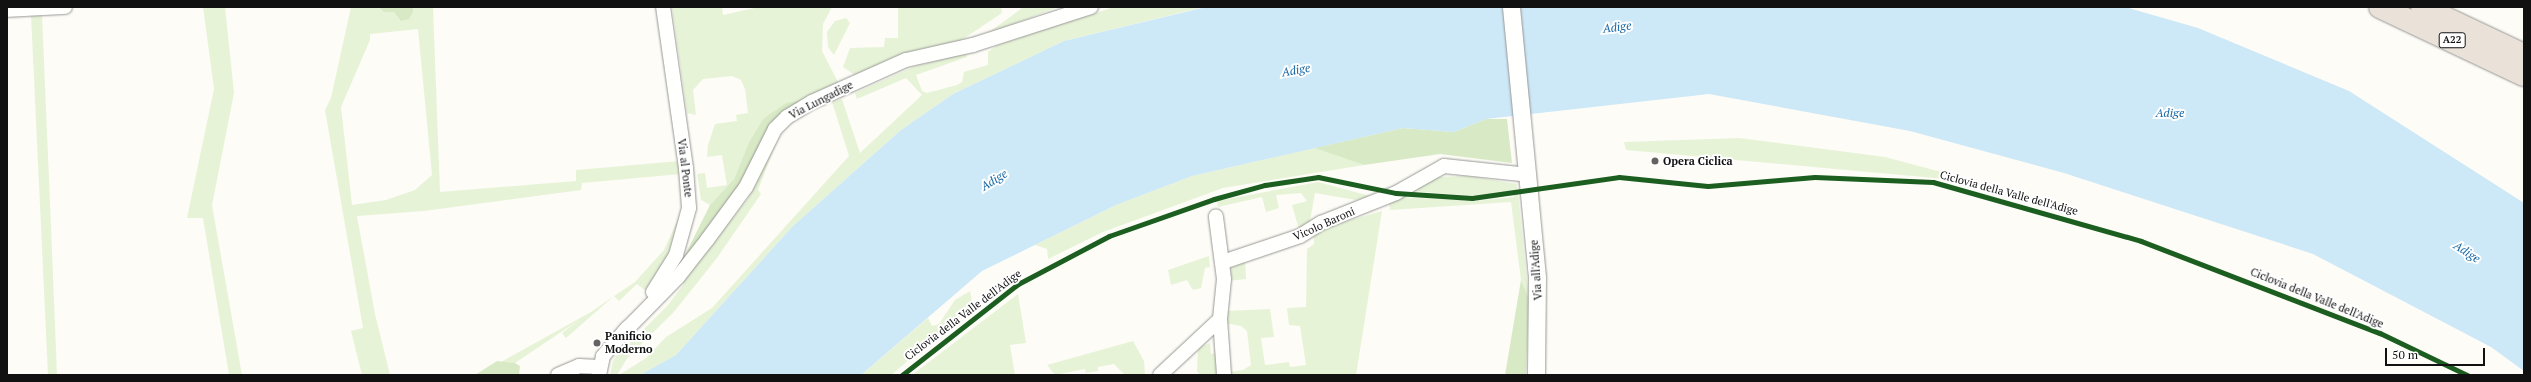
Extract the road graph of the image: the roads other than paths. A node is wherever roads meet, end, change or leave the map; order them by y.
1 (65, 7) edge
2 (662, 7) edge
3 (1091, 7) edge
4 (1511, 7) edge
5 (2380, 7) edge
6 (2422, 7) edge
7 (7, 10) edge
8 (2524, 55) edge
9 (2524, 75) edge
10 (1528, 170) junction
11 (1216, 217) dead end
12 (1223, 262) junction
13 (1220, 319) junction
14 (623, 333) junction
15 (1221, 339) junction
16 (1192, 346) junction
17 (599, 371) edge
18 (558, 375) edge
19 (1160, 375) edge
20 (1224, 375) edge
21 (1536, 375) edge

1 - 7 street
2 - 14 street, Via al Ponte
3 - 14 street, Via Lungadige
4 - 10 street, Via all'Adige
5 - 9 highway, A22
6 - 8 highway, A22
10 - 12 street, Vicolo Baroni
10 - 21 street, Via all'Adige
11 - 12 street
12 - 13 street
13 - 15 street
13 - 16 street
14 - 17 street, Via al Ponte
15 - 16 street
15 - 20 street
16 - 19 street
17 - 18 street

